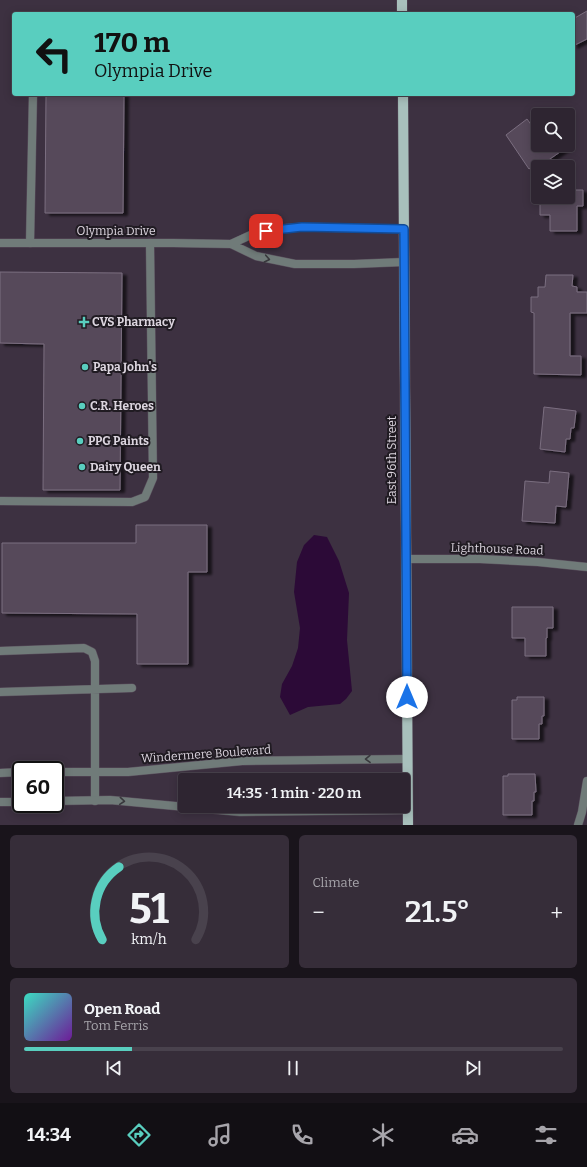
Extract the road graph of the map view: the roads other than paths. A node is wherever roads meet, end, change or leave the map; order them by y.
1 (402, 0) edge
2 (402, 12) edge
3 (33, 96) edge
4 (403, 96) edge
5 (404, 229) junction
6 (0, 243) edge
7 (30, 243) junction
8 (150, 243) junction
9 (231, 244) junction
10 (404, 262) junction
11 (0, 501) edge
12 (406, 559) junction
13 (587, 568) edge
14 (0, 651) edge
15 (132, 688) dead end
16 (95, 690) junction
17 (0, 692) edge
18 (407, 759) junction
19 (0, 772) edge
20 (12, 772) edge
21 (64, 772) edge
22 (95, 772) junction
23 (407, 773) edge
24 (587, 781) edge
25 (95, 800) junction
26 (0, 802) edge
27 (12, 802) edge
28 (64, 802) edge
29 (178, 806) edge
30 (408, 813) edge
31 (408, 825) edge
32 (578, 825) edge

1 - 2 main road
3 - 7 street
4 - 5 main road, East 96th Street
5 - 9 street, Olympia Drive
5 - 10 main road, East 96th Street
6 - 7 street, Olympia Drive
7 - 8 street, Olympia Drive
8 - 9 street, Olympia Drive
8 - 11 street
9 -> 10 street, Olympia Drive
10 - 12 main road, East 96th Street
12 - 13 street, Lighthouse Road
12 - 18 main road, East 96th Street
14 - 16 street
15 - 16 street
16 - 17 street
16 - 22 street
18 -> 22 street, Windermere Boulevard
18 - 23 main road, East 96th Street
19 - 20 street
21 - 22 street, Windermere Boulevard
22 - 25 street
24 - 32 street
25 - 28 street
25 -> 29 street
26 - 27 street
30 - 31 main road, East 96th Street

